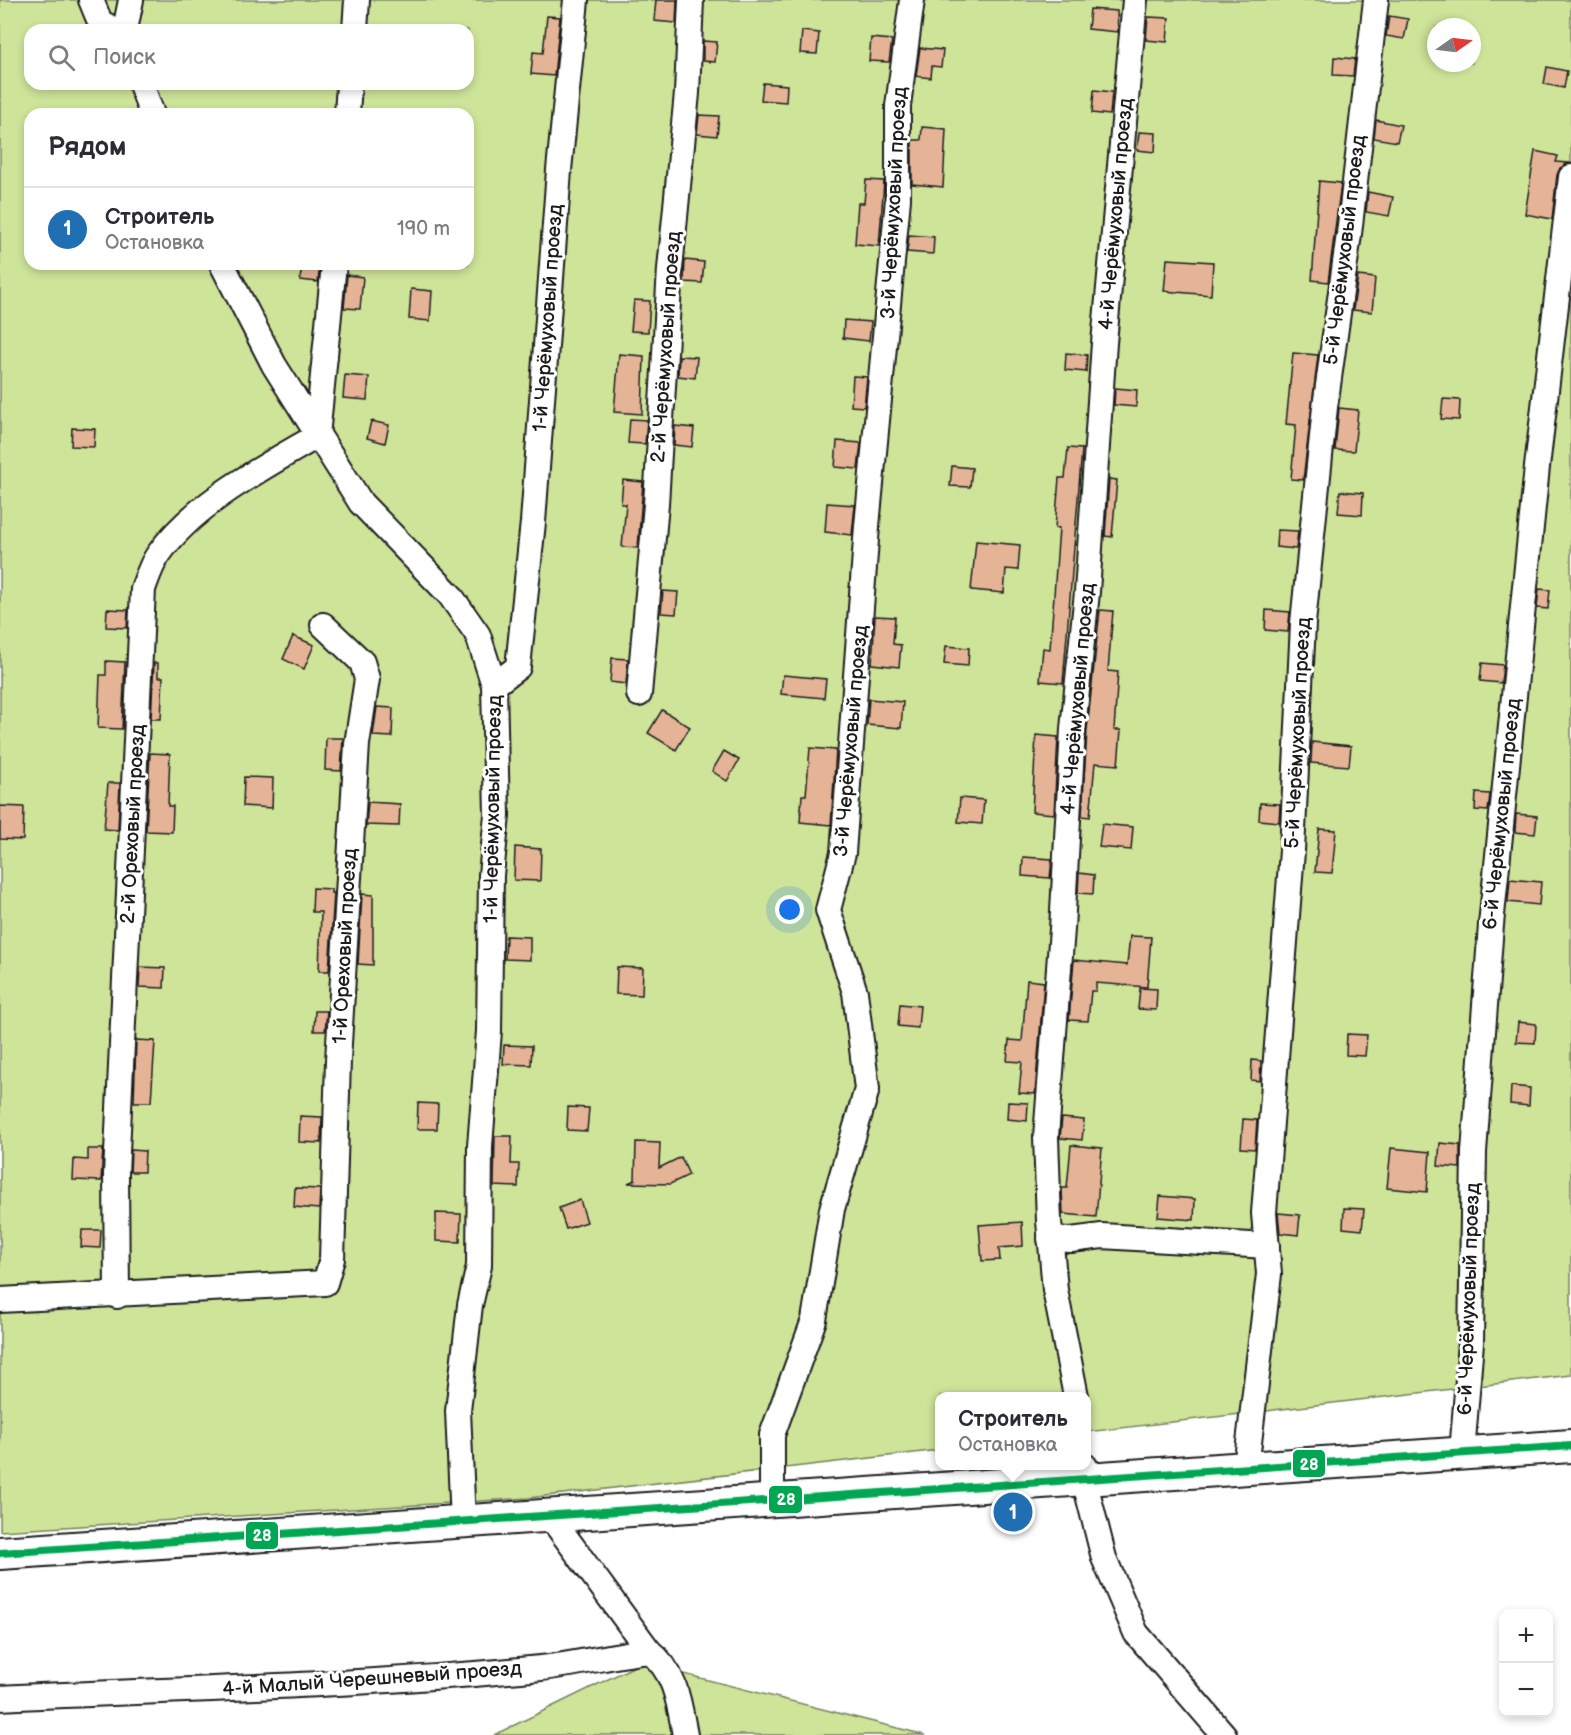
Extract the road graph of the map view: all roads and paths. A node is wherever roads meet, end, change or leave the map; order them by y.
1 (91, 0) edge
2 (130, 0) edge
3 (357, 0) edge
4 (576, 0) edge
5 (691, 0) edge
6 (912, 0) edge
7 (1135, 0) edge
8 (1376, 0) edge
9 (104, 24) edge
10 (126, 24) edge
11 (355, 24) edge
12 (143, 90) edge
13 (349, 90) edge
14 (150, 108) edge
15 (347, 108) edge
16 (1571, 177) edge
17 (225, 270) edge
18 (333, 270) edge
19 (317, 436) junction
20 (324, 625) dead end
21 (494, 685) junction
22 (639, 694) dead end
23 (1050, 1239) junction
24 (1267, 1246) junction
25 (117, 1296) junction
26 (0, 1300) edge
27 (1075, 1392) edge
28 (1571, 1446) edge
29 (1462, 1453) junction
30 (1246, 1468) junction
31 (1085, 1472) edge
32 (772, 1500) junction
33 (550, 1516) junction
34 (463, 1522) junction
35 (0, 1553) edge
36 (649, 1652) junction
37 (0, 1698) edge
38 (685, 1735) edge
39 (1224, 1735) edge

1 - 9 street
2 - 10 street
3 - 11 street
4 - 21 street, 1-й Черёмуховый проезд
5 - 22 street, 2-й Черёмуховый проезд
6 - 32 street, 3-й Черёмуховый проезд
7 - 23 street, 4-й Черёмуховый проезд
8 - 24 street, 5-й Черёмуховый проезд
12 - 14 street
13 - 15 street
16 - 29 street, 6-й Черёмуховый проезд
17 - 19 street
18 - 19 street
19 - 21 street
19 - 25 street, 2-й Ореховый проезд
20 - 25 street, 1-й Ореховый проезд
21 - 34 street, 1-й Черёмуховый проезд
23 - 24 street
23 - 27 street, 4-й Черёмуховый проезд
24 - 30 street, 5-й Черёмуховый проезд
25 - 26 street
28 - 29 main road
29 - 30 main road
30 - 31 main road
31 - 32 main road
31 - 39 street
32 - 33 main road
33 - 34 main road
33 - 36 street
34 - 35 main road
36 - 37 street, 4-й Малый Черешневый проезд
36 - 38 street

